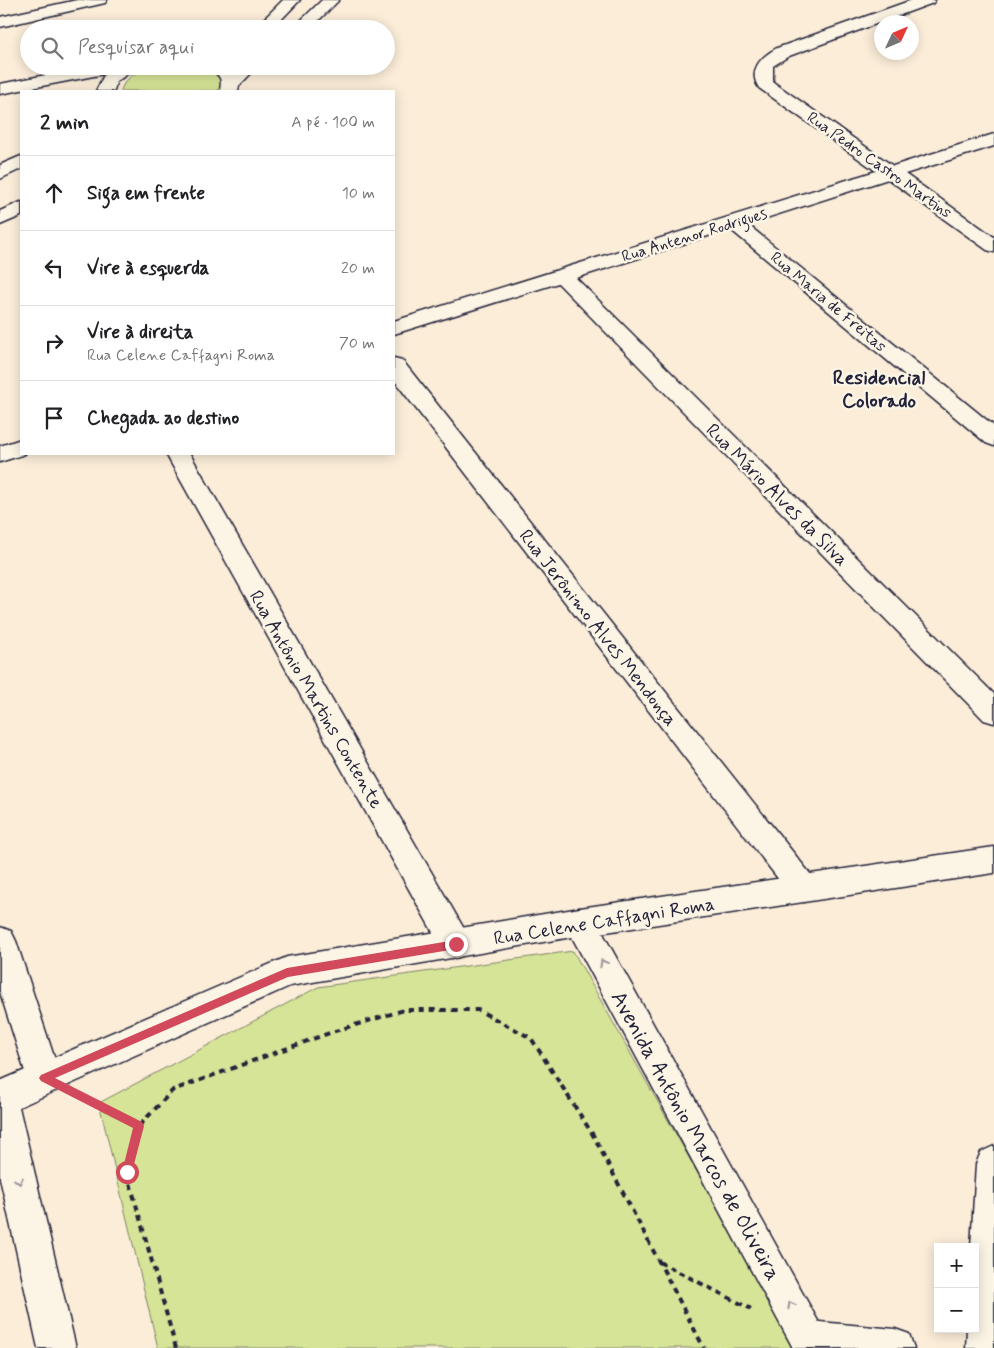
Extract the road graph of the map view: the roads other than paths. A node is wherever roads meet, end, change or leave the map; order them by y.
1 (99, 0) edge
2 (292, 0) edge
3 (331, 0) edge
4 (927, 0) edge
5 (272, 20) edge
6 (310, 20) edge
7 (0, 22) edge
8 (73, 75) edge
9 (115, 75) edge
10 (227, 75) edge
11 (242, 75) edge
12 (230, 88) edge
13 (0, 89) edge
14 (31, 90) edge
15 (105, 90) edge
16 (994, 140) edge
17 (20, 163) edge
18 (892, 172) junction
19 (0, 173) edge
20 (20, 209) edge
21 (0, 219) edge
22 (733, 222) junction
23 (994, 246) edge
24 (562, 275) junction
25 (395, 328) edge
26 (395, 365) edge
27 (994, 438) edge
28 (20, 447) edge
29 (0, 454) edge
30 (179, 455) edge
31 (994, 712) edge
32 (994, 860) edge
33 (804, 889) junction
34 (580, 922) junction
35 (0, 941) edge
36 (456, 944) junction
37 (44, 1078) junction
38 (0, 1098) edge
39 (994, 1164) edge
40 (812, 1344) edge
41 (57, 1348) edge
42 (895, 1348) edge
43 (985, 1348) edge

1 - 7 street
2 - 5 street
3 - 6 street
4 - 18 street, Rua Pedro Castro Martins
8 - 13 street
9 - 15 street
10 - 12 street
11 - 12 street
13 - 14 street
16 - 18 street, Rua Antenor Rodrigues
17 - 19 street
18 - 22 street, Rua Antenor Rodrigues
18 - 23 street, Rua Pedro Castro Martins
20 - 21 street
22 - 24 street, Rua Antenor Rodrigues
22 - 27 street, Rua Maria de Freitas
24 - 25 street, Rua Antenor Rodrigues
24 - 31 street, Rua Mário Alves da Silva
26 - 33 street, Rua Jerônimo Alves Mendonça
28 - 29 street
30 - 36 street, Rua Antônio Martins Contente
32 - 33 street, Rua Celene Caffagni Roma
33 - 34 street, Rua Celene Caffagni Roma
34 - 36 street, Rua Celene Caffagni Roma
40 -> 34 street, Avenida Antônio Marcos de Oliveira
35 - 37 street
36 - 37 street, Rua Celene Caffagni Roma
37 - 38 street, Rua Celene Caffagni Roma
38 -> 41 street
39 - 43 street
40 - 42 street

